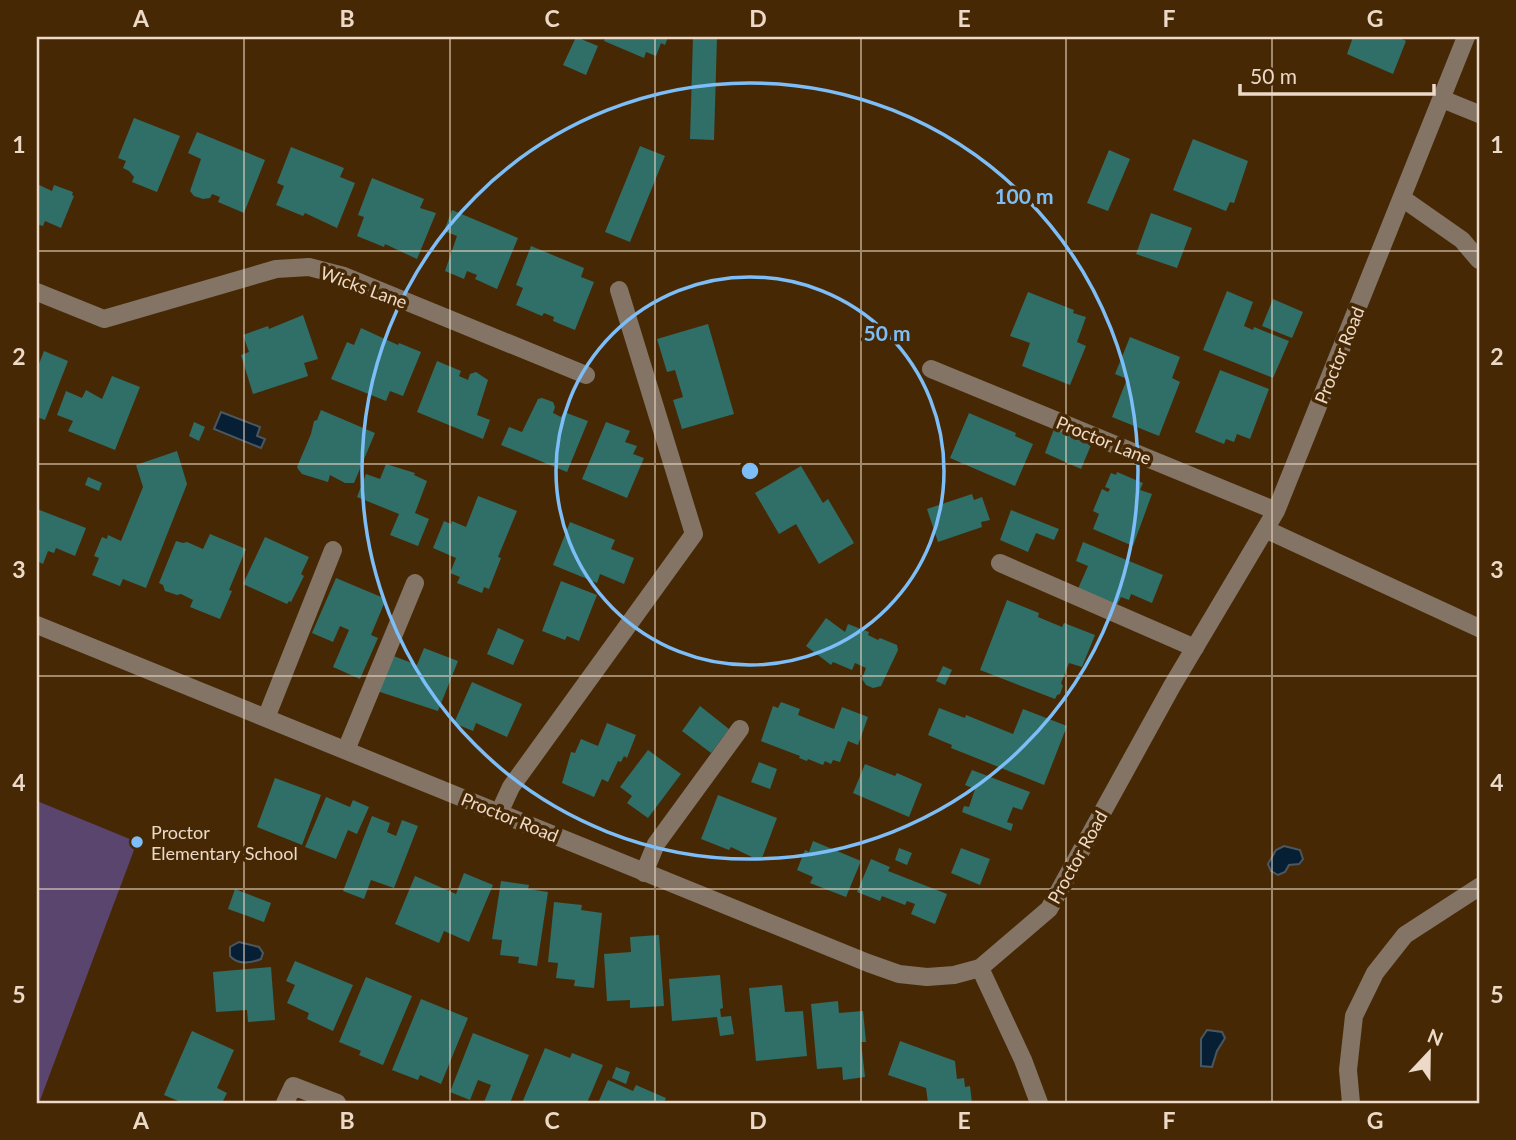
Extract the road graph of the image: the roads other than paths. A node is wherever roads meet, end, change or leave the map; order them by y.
1 (1466, 37) edge
2 (1442, 99) junction
3 (1479, 114) edge
4 (1402, 198) junction
5 (1479, 260) edge
6 (619, 290) dead end
7 (37, 292) edge
8 (931, 369) dead end
9 (586, 375) dead end
10 (1276, 511) junction
11 (1267, 530) junction
12 (333, 550) dead end
13 (1000, 563) dead end
14 (415, 583) dead end
15 (37, 625) edge
16 (1479, 628) edge
17 (1195, 648) junction
18 (266, 718) junction
19 (740, 729) dead end
20 (346, 750) junction
21 (499, 813) junction
22 (643, 873) junction
23 (1479, 887) edge
24 (980, 968) junction
25 (285, 1103) edge
26 (337, 1103) edge
27 (1039, 1103) edge
28 (1351, 1103) edge

1 - 2 street, Proctor Road
2 - 3 street
2 - 4 street, Proctor Road
4 - 5 street
4 - 10 street, Proctor Road
6 - 21 street
7 - 9 street, Wicks Lane
8 - 10 street, Proctor Lane
10 - 11 street, Proctor Road
11 - 16 street
11 - 17 street, Proctor Road
12 - 18 street
13 - 17 street
14 - 20 street
15 - 18 street, Proctor Road
17 - 24 street, Proctor Road
18 - 20 street, Proctor Road
19 - 22 street
20 - 21 street, Proctor Road
21 - 22 street, Proctor Road
22 - 24 street, Proctor Road
23 - 28 street
24 - 27 street
25 - 26 street

